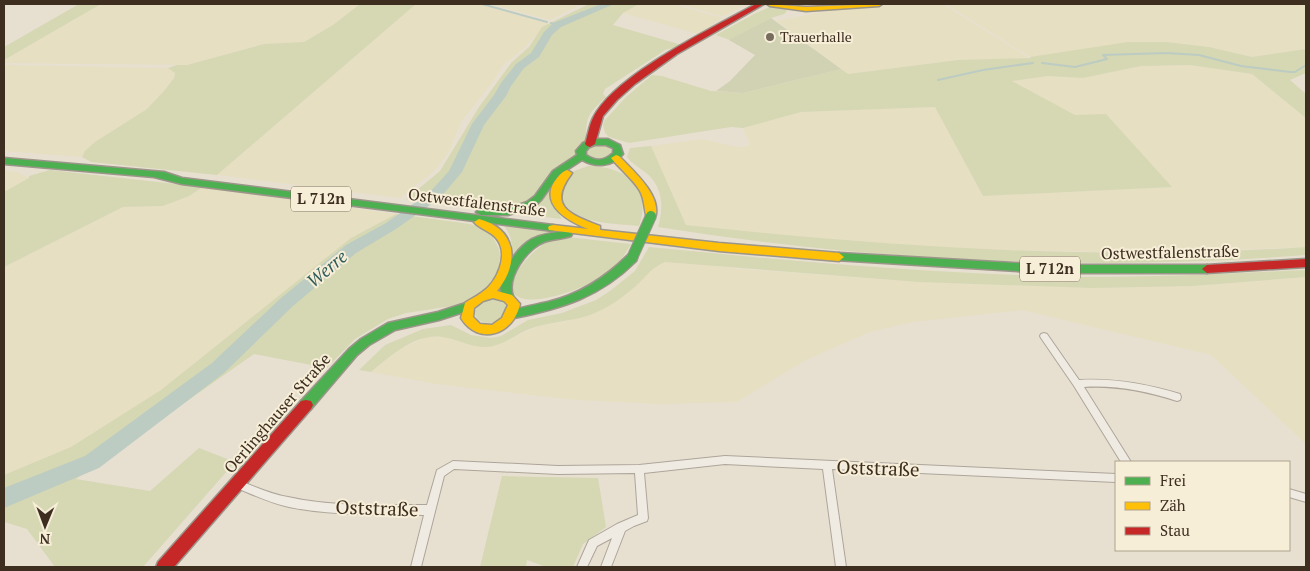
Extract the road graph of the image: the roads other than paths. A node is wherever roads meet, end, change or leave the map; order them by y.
1 (761, 4) edge
2 (770, 4) edge
3 (879, 4) edge
4 (594, 132) junction
5 (604, 142) junction
6 (590, 144) junction
7 (585, 159) junction
8 (611, 160) junction
9 (4, 161) edge
10 (462, 214) junction
11 (595, 230) junction
12 (1306, 263) edge
13 (486, 295) junction
14 (512, 304) junction
15 (469, 306) junction
16 (439, 316) junction
17 (467, 318) junction
18 (1044, 336) dead end
19 (1077, 384) junction
20 (1177, 397) dead end
21 (1125, 461) edge
22 (827, 466) junction
23 (640, 470) junction
24 (1115, 478) edge
25 (237, 484) junction
26 (1290, 493) edge
27 (1306, 498) edge
28 (429, 510) junction
29 (620, 528) junction
30 (164, 567) edge
31 (416, 567) edge
32 (582, 567) edge
33 (606, 567) edge
34 (841, 567) edge

1 - 4 main road
2 - 3 main road
4 - 5 main road
4 - 6 main road
5 - 6 main road
5 - 8 main road
6 - 7 main road
7 - 8 main road
7 - 10 main road, L 712n
7 - 11 main road, L 712n
8 - 14 main road, bridge
9 - 10 main road, Ostwestfalenstraße / L 712n
10 - 11 main road, Ostwestfalenstraße / L 712n
10 - 13 main road, L 712n
11 - 12 main road, Ostwestfalenstraße / L 712n
11 - 14 main road, L 712n
13 - 14 main road
13 - 15 main road
14 - 17 main road
15 - 16 main road, Oerlinghauser Straße
15 - 17 main road
16 - 17 main road, Oerlinghauser Straße
16 - 25 main road, Oerlinghauser Straße
18 - 19 street
19 - 20 street
19 - 21 street
22 - 23 street, Oststraße
22 - 24 street, Oststraße
22 - 34 street
23 - 28 street, Oststraße
23 - 29 street
25 - 28 street, Oststraße
25 - 30 main road, Oerlinghauser Straße
26 - 27 street
28 - 31 street
29 - 32 street
29 - 33 street

